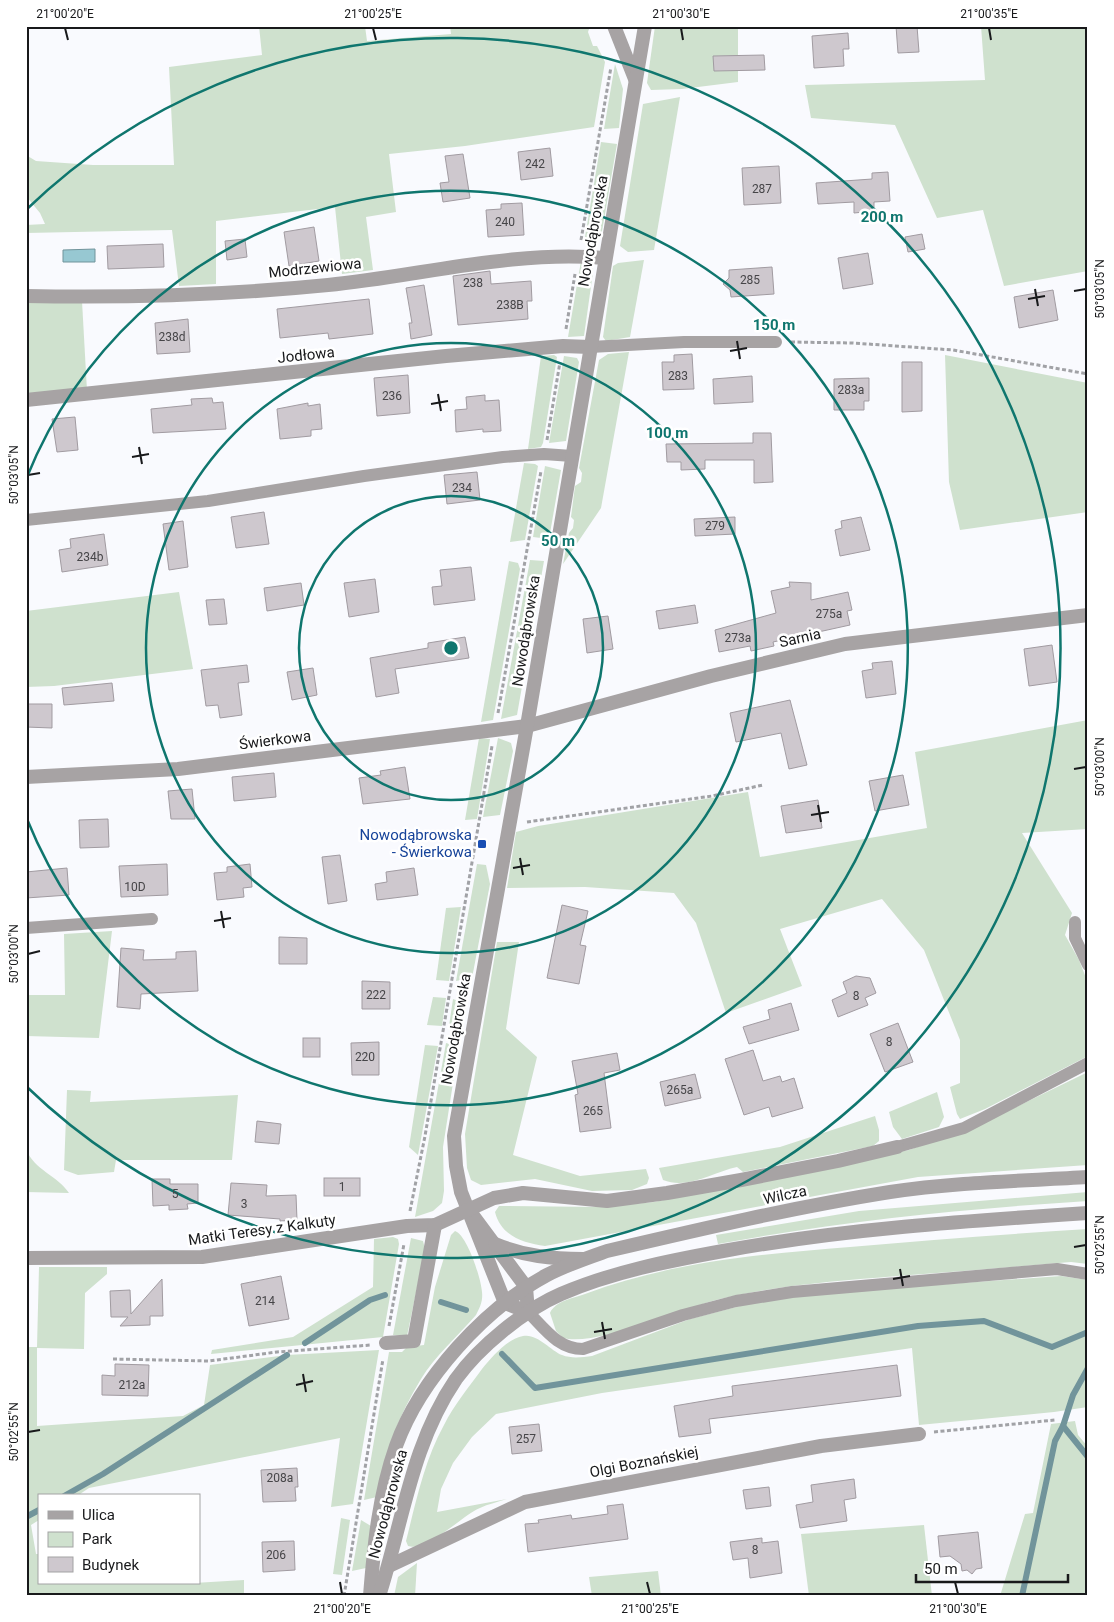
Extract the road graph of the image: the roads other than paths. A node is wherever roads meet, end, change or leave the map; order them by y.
1 (614, 26) edge
2 (645, 26) edge
3 (636, 80) junction
4 (605, 258) junction
5 (26, 296) edge
6 (776, 342) road end
7 (590, 347) junction
8 (26, 400) edge
9 (572, 456) junction
10 (26, 520) edge
11 (1088, 615) edge
12 (527, 726) junction
13 (26, 777) edge
14 (152, 919) dead end
15 (1075, 922) dead end
16 (26, 928) edge
17 (1088, 965) edge
18 (1088, 1063) edge
19 (897, 1147) joint
20 (1088, 1177) edge
21 (468, 1209) junction
22 (1088, 1213) edge
23 (435, 1225) junction
24 (494, 1244) junction
25 (26, 1258) edge
26 (583, 1259) junction
27 (1088, 1274) edge
28 (526, 1287) junction
29 (505, 1303) junction
30 (528, 1312) junction
31 (386, 1343) road end
32 (918, 1434) road end
33 (389, 1566) junction
34 (370, 1596) edge
35 (380, 1596) edge

1 - 3 street
2 - 3 street, Nowodąbrowska
3 - 4 street, Nowodąbrowska
4 - 5 street, Modrzewiowa
4 - 7 street, Nowodąbrowska
6 - 7 lane
7 - 8 street, Jodłowa
7 - 9 street, Nowodąbrowska
9 - 10 lane
9 - 12 street, Nowodąbrowska
11 - 12 street, Sarnia
12 - 13 street, Świerkowa
12 - 21 street, Nowodąbrowska
14 - 16 lane
15 - 17 lane
18 - 19 lane
19 - 21 street, Matki Teresy z Kalkuty
20 - 26 street, Wilcza
21 - 23 street, Matki Teresy z Kalkuty
21 - 24 street, Nowodąbrowska
21 - 29 street, Nowodąbrowska
22 - 30 street
23 - 25 street, Matki Teresy z Kalkuty
23 - 31 street
24 - 26 street
24 - 28 street, Nowodąbrowska
26 - 28 street, Wilcza
27 - 30 lane
28 - 29 street, Wilcza
28 - 30 street
29 - 30 street
29 - 34 street, Nowodąbrowska
30 - 33 street, Nowodąbrowska
32 - 33 street, Olgi Boznańskiej
33 - 35 street, Nowodąbrowska

